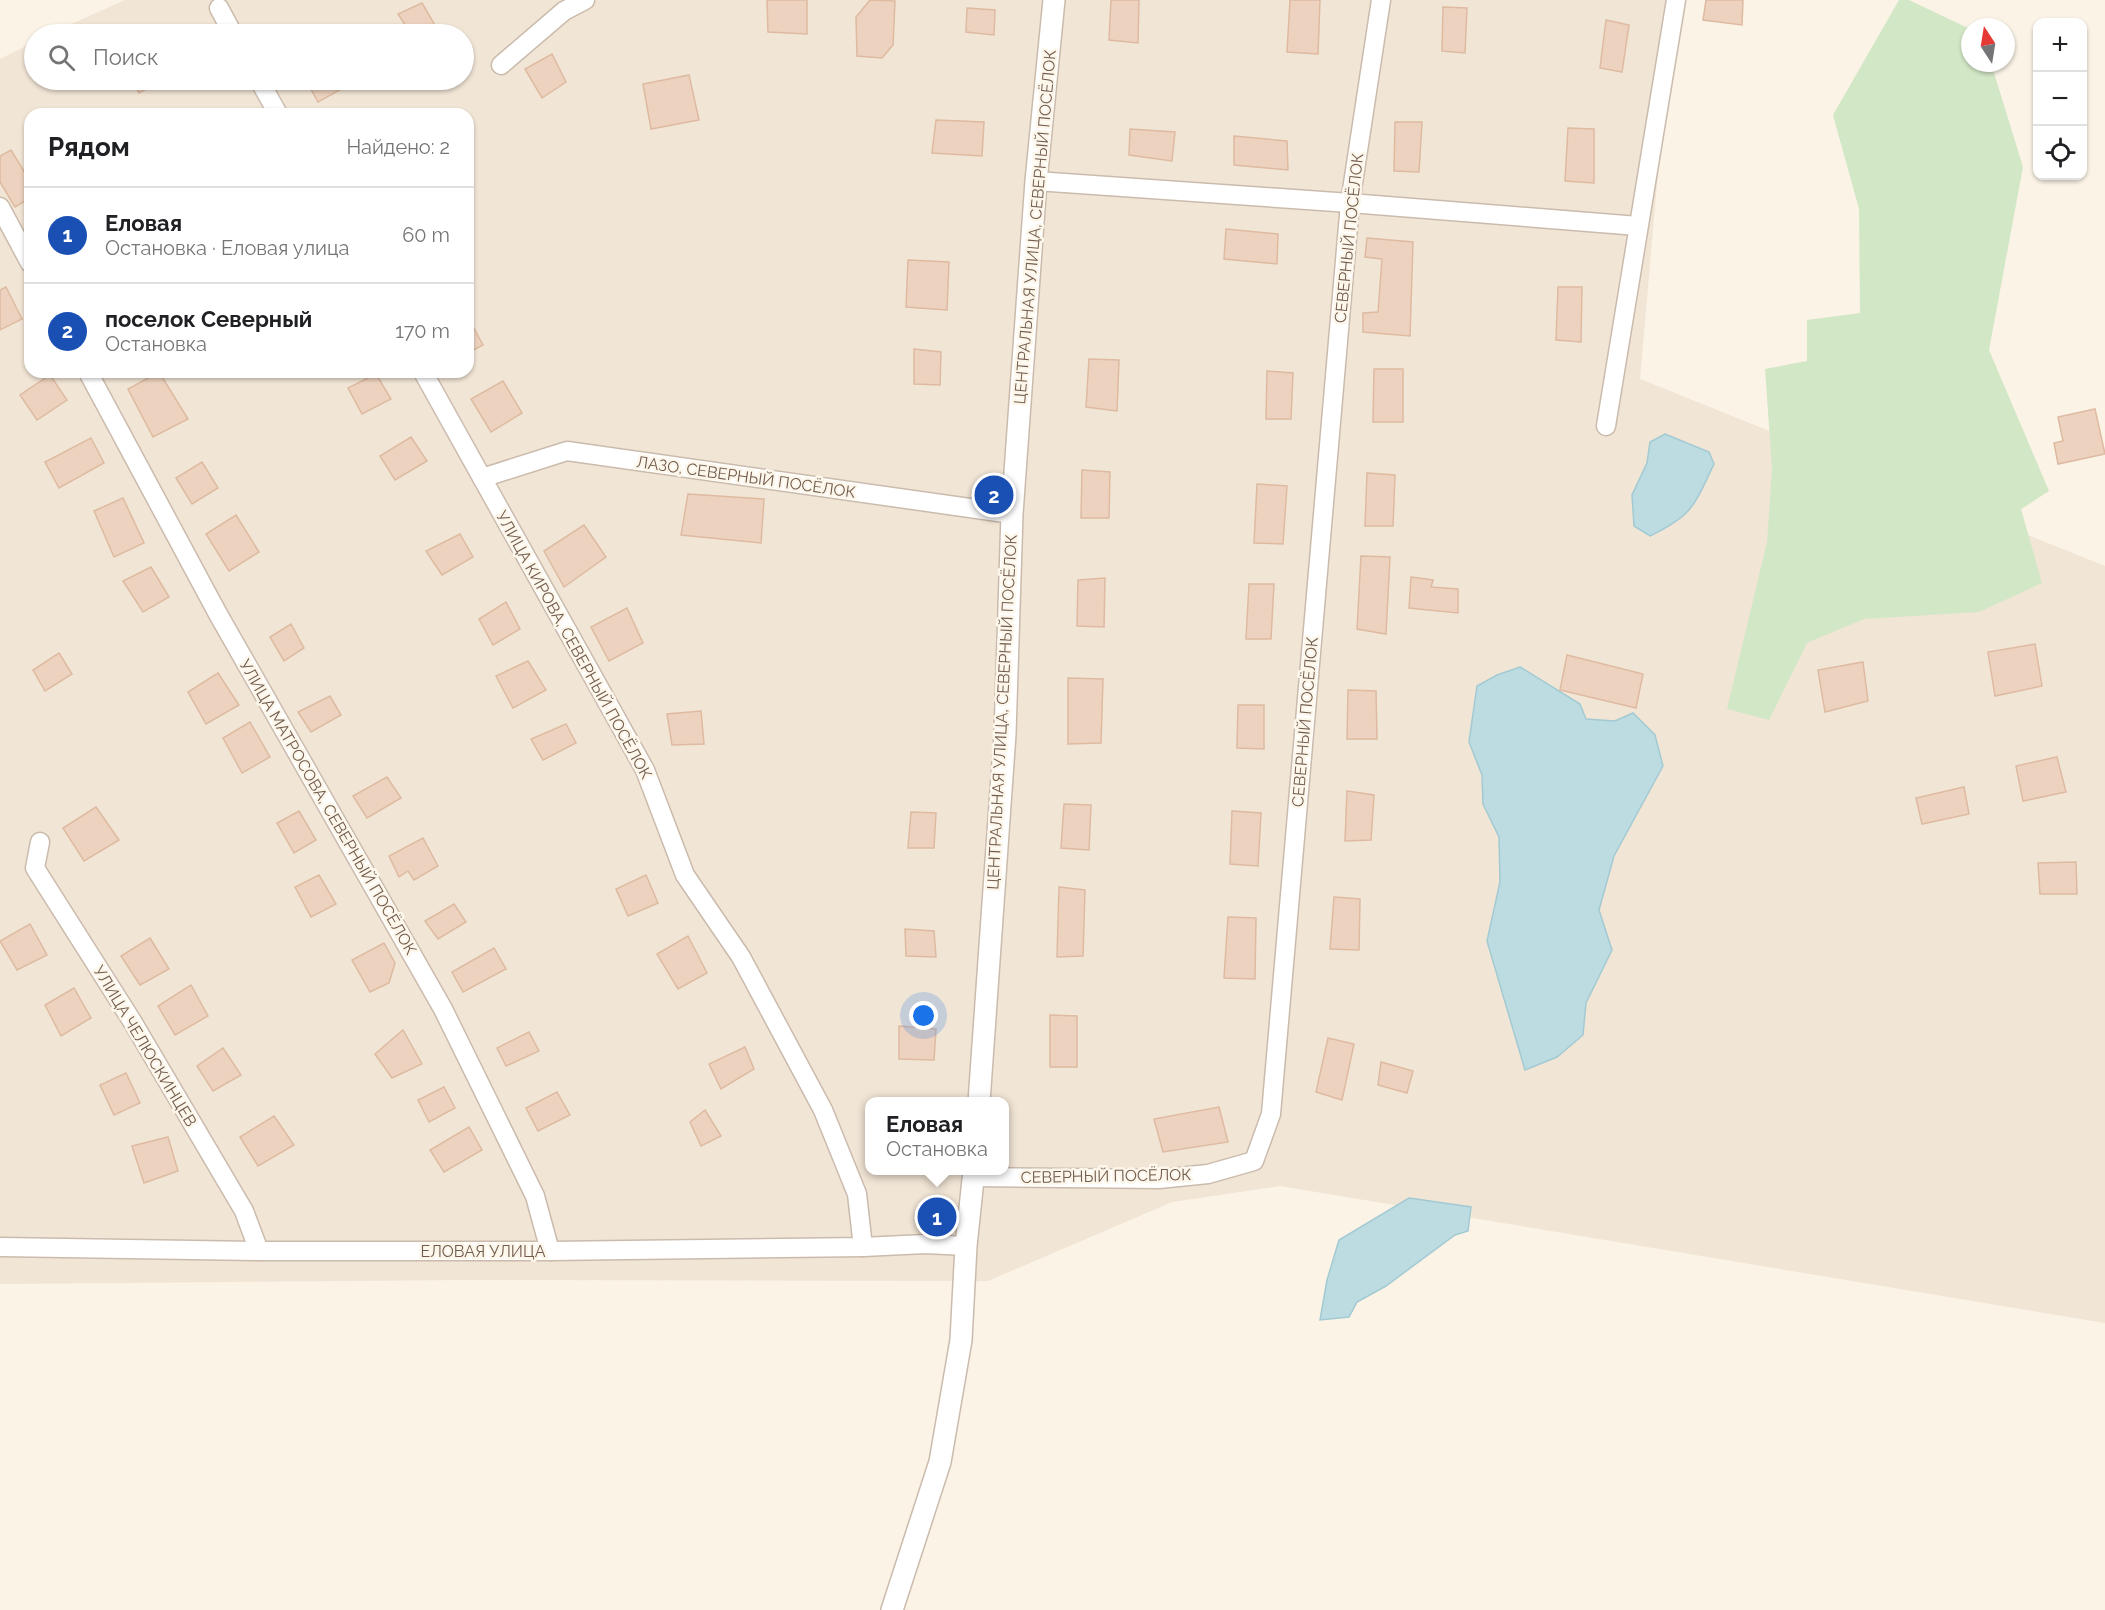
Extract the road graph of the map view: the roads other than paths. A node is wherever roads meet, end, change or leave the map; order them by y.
1 (585, 0) edge
2 (1054, 0) edge
3 (1381, 0) edge
4 (1676, 0) edge
5 (219, 8) dead end
6 (228, 24) edge
7 (501, 65) dead end
8 (265, 90) edge
9 (275, 108) edge
10 (1036, 181) junction
11 (1350, 203) junction
12 (0, 207) edge
13 (1638, 226) junction
14 (24, 252) edge
15 (91, 378) edge
16 (426, 378) edge
17 (1606, 426) dead end
18 (482, 478) junction
19 (1012, 514) junction
20 (40, 842) dead end
21 (979, 1097) edge
22 (974, 1175) edge
23 (1009, 1175) edge
24 (966, 1246) junction
25 (0, 1247) edge
26 (863, 1247) junction
27 (260, 1251) junction
28 (550, 1251) junction
29 (892, 1610) edge

1 - 7 street
2 - 10 street, ЦЕНТРАЛЬНАЯ УЛИЦА, СЕВЕРНЫЙ ПОСЁЛОК
3 - 11 street, СЕВЕРНЫЙ ПОСЁЛОК
4 - 13 street
5 - 6 street
8 - 9 street
10 - 11 street
10 - 19 street, ЦЕНТРАЛЬНАЯ УЛИЦА, СЕВЕРНЫЙ ПОСЁЛОК
11 - 13 street
11 - 23 street, СЕВЕРНЫЙ ПОСЁЛОК
12 - 14 street
13 - 17 street
15 - 28 street, УЛИЦА МАТРОСОВА, СЕВЕРНЫЙ ПОСЁЛОК
16 - 18 street, УЛИЦА КИРОВА, СЕВЕРНЫЙ ПОСЁЛОК
18 - 19 street, ЛАЗО, СЕВЕРНЫЙ ПОСЁЛОК
18 - 26 street, УЛИЦА КИРОВА, СЕВЕРНЫЙ ПОСЁЛОК
19 - 21 street, ЦЕНТРАЛЬНАЯ УЛИЦА, СЕВЕРНЫЙ ПОСЁЛОК
20 - 27 street, УЛИЦА ЧЕЛЮСКИНЦЕВ
22 - 24 street
24 - 26 street, ЕЛОВАЯ УЛИЦА
24 - 29 street
25 - 27 street, ЕЛОВАЯ УЛИЦА
26 - 28 street, ЕЛОВАЯ УЛИЦА
27 - 28 street, ЕЛОВАЯ УЛИЦА

